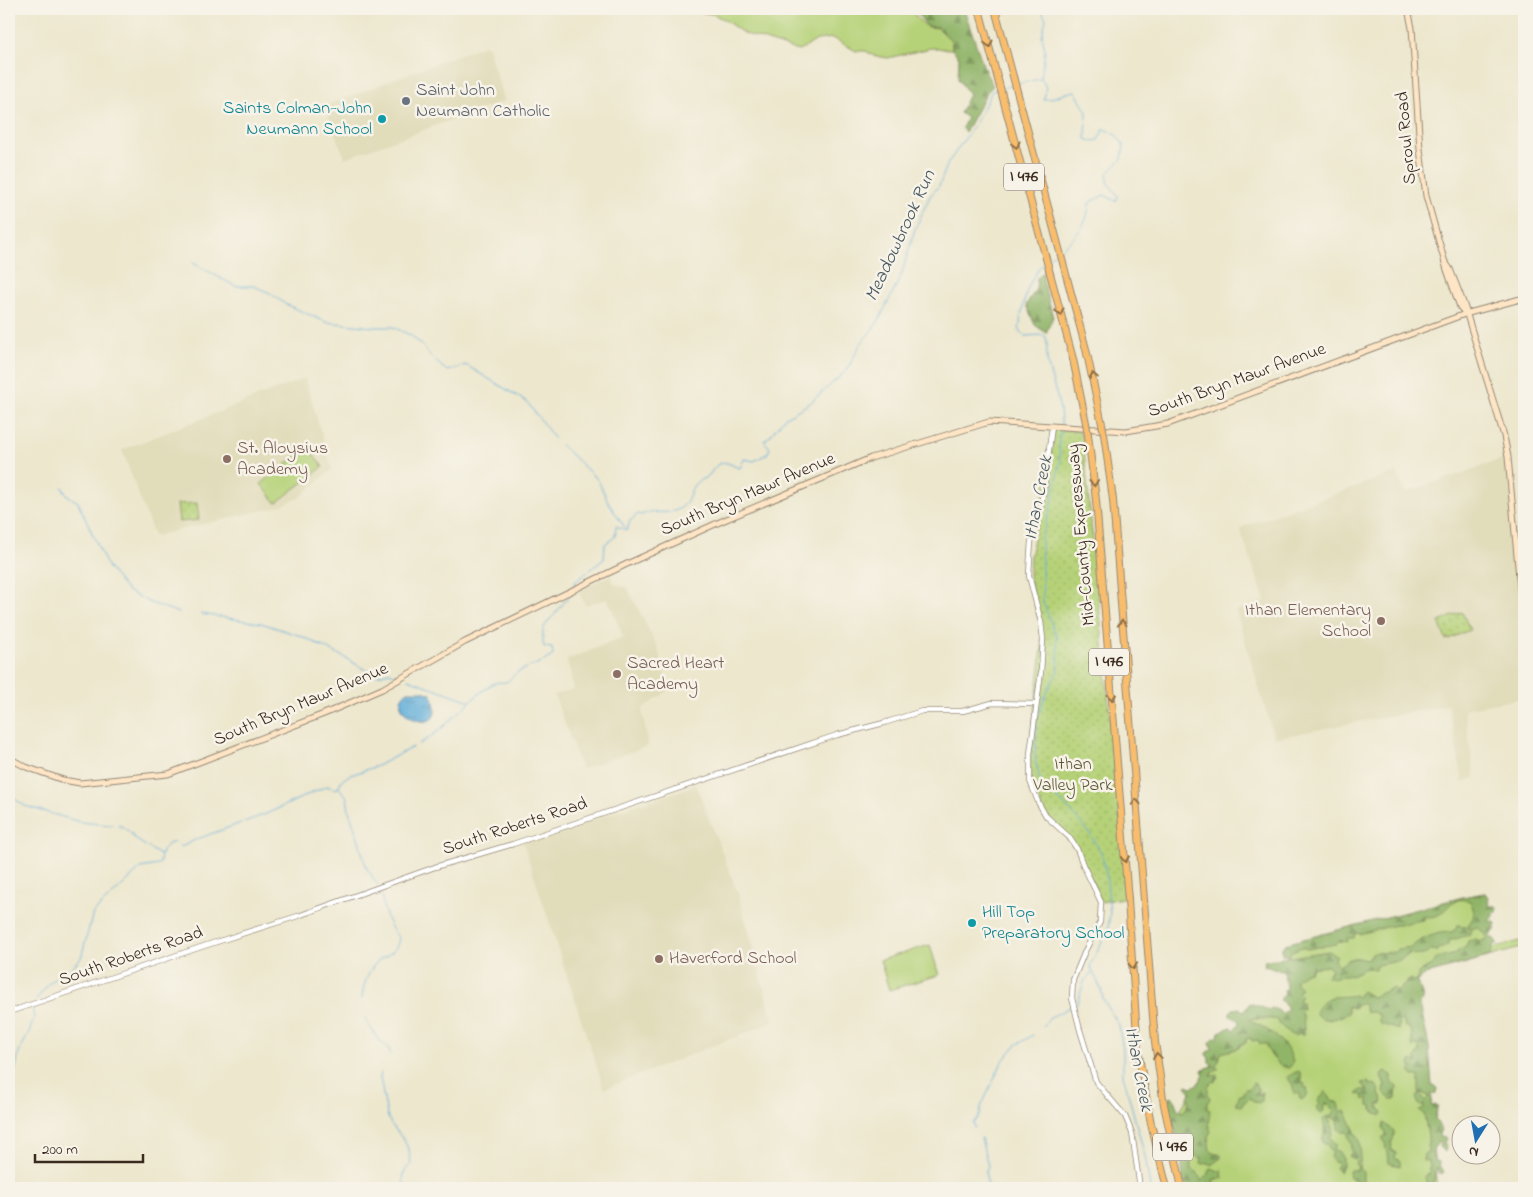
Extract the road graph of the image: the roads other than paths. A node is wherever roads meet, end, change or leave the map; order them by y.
1 (979, 9) edge
2 (995, 9) edge
3 (1408, 9) edge
4 (1524, 298) edge
5 (1465, 314) junction
6 (1052, 426) junction
7 (1524, 632) edge
8 (1036, 704) junction
9 (9, 758) edge
10 (9, 1012) edge
11 (1140, 1188) edge
12 (1167, 1188) edge
13 (1182, 1188) edge

1 -> 12 highway, Mid-County Expressway / I 476, bridge
13 -> 2 highway, Mid-County Expressway / I 476, bridge
3 - 5 main road, Sproul Road
4 - 5 main road, South Bryn Mawr Avenue
5 - 6 main road, South Bryn Mawr Avenue
5 - 7 main road, Sproul Road
6 - 8 street
6 - 9 main road, South Bryn Mawr Avenue
8 - 10 street, South Roberts Road
8 - 11 street

